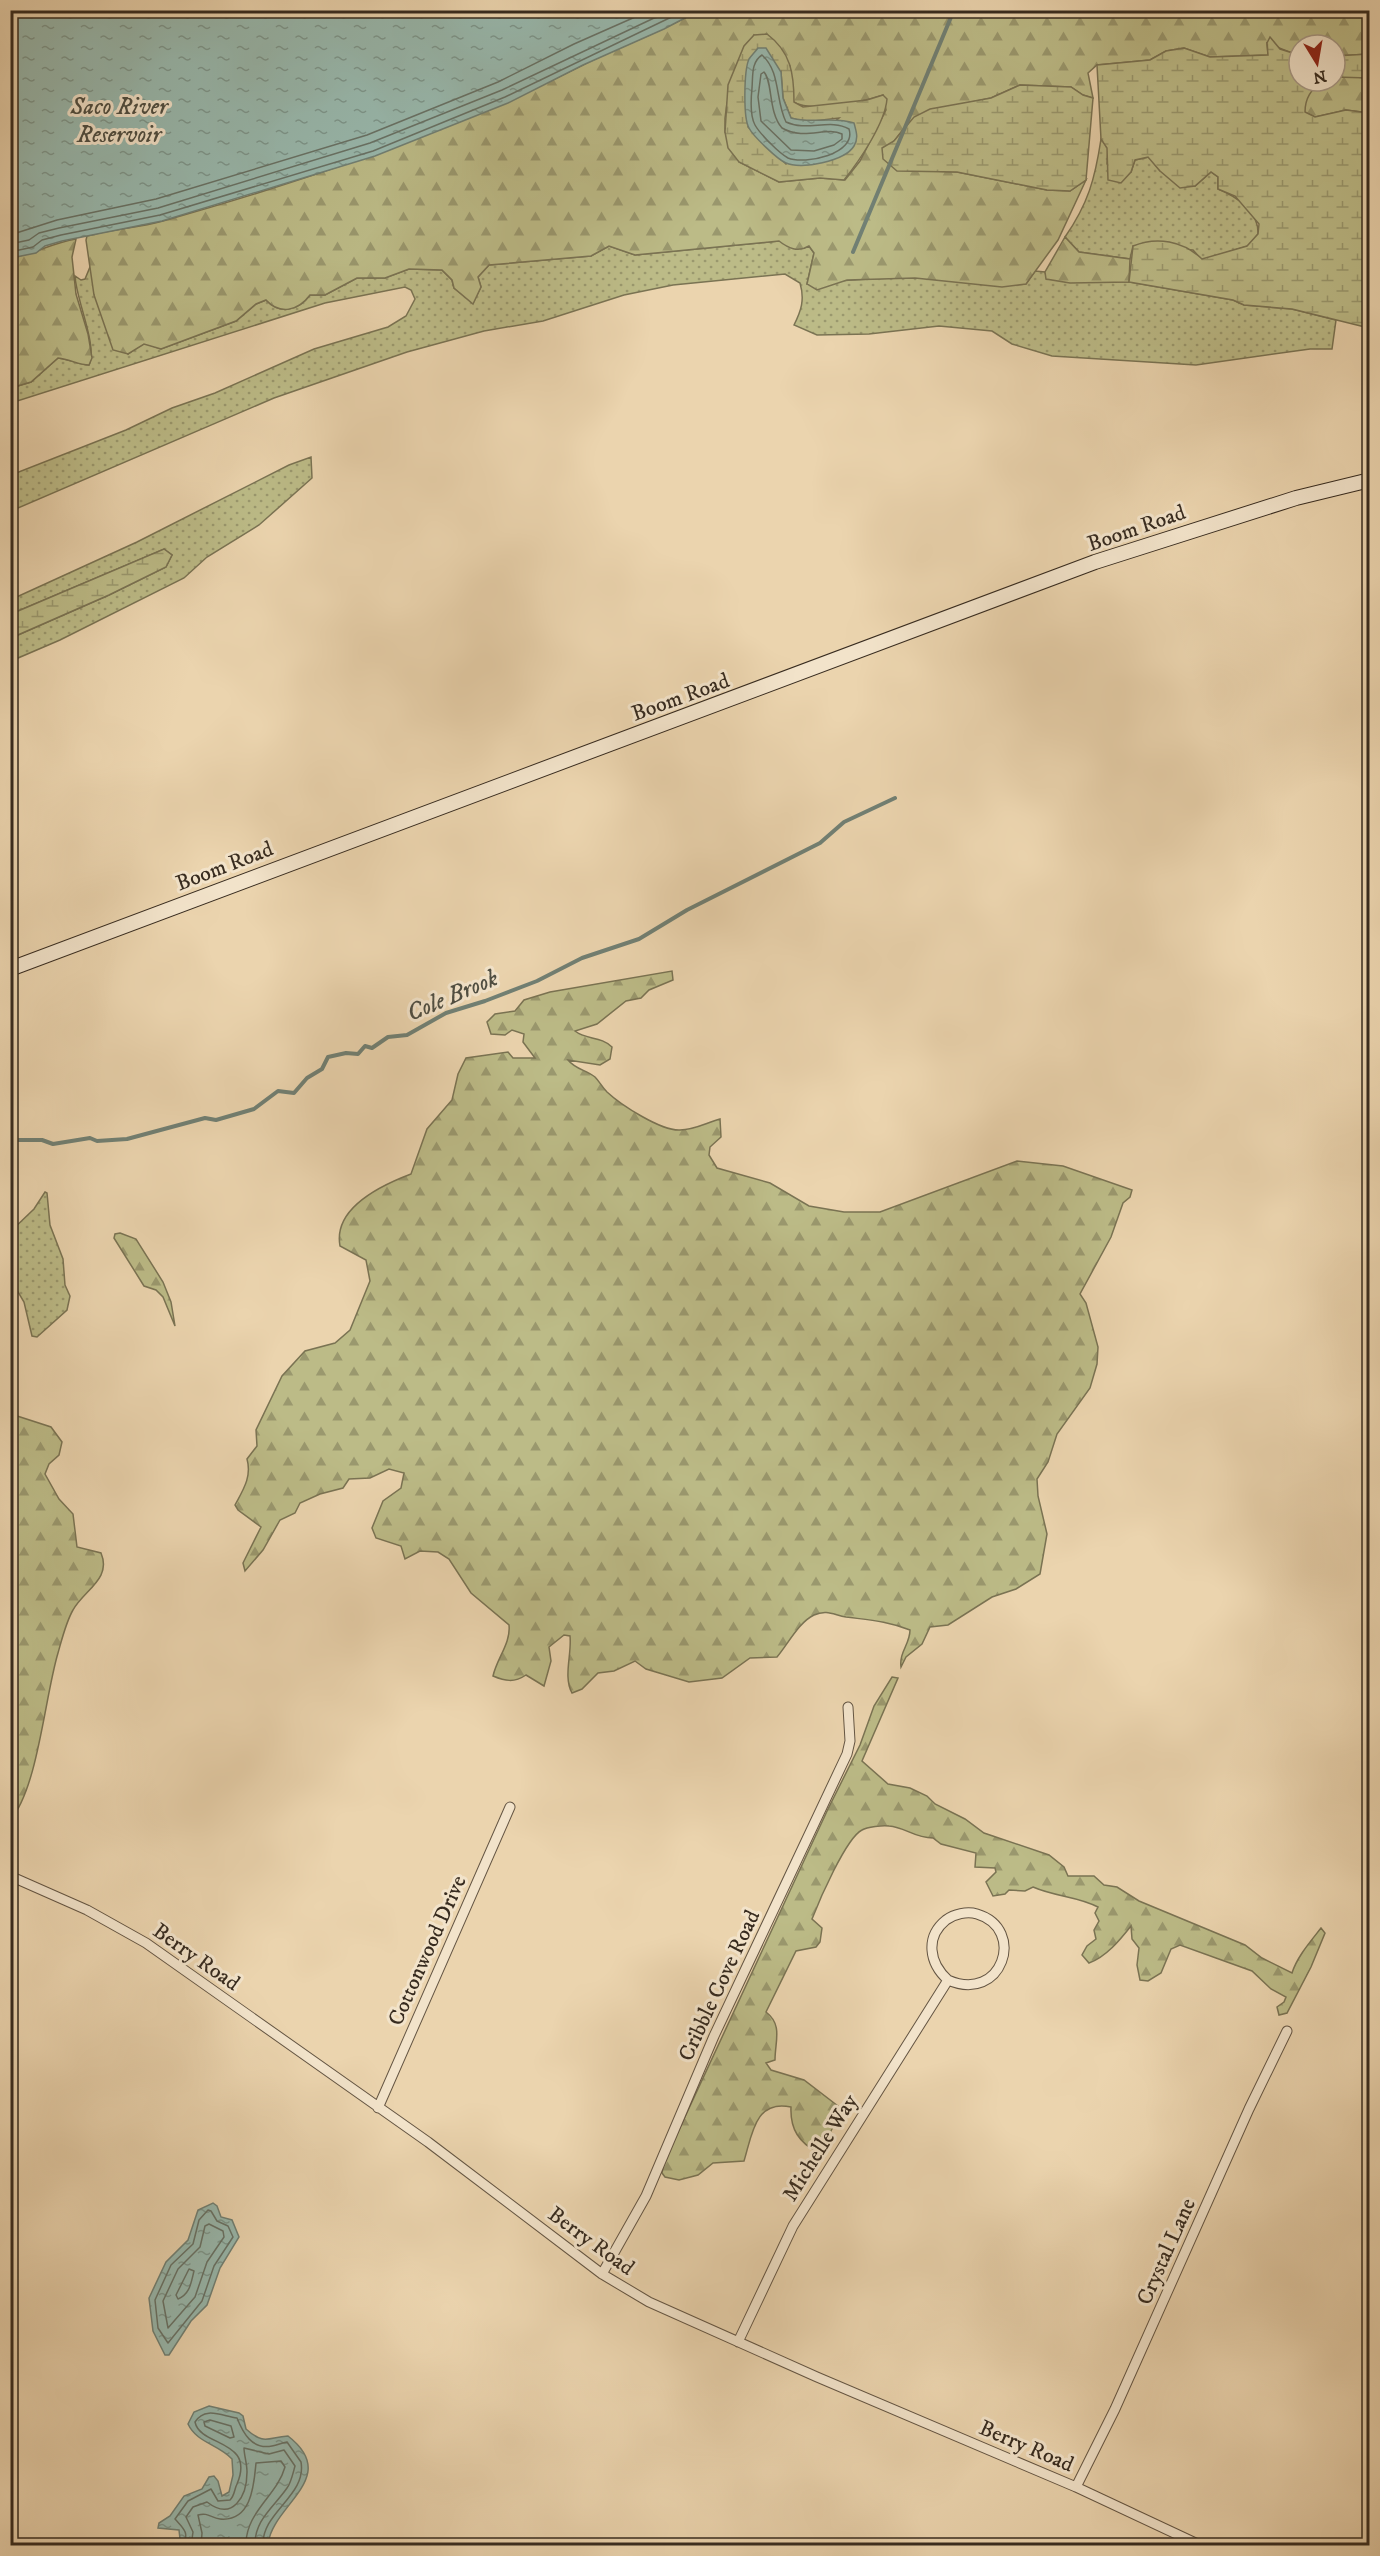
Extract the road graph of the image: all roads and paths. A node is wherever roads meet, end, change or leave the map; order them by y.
1 (1370, 480) edge
2 (10, 969) edge
3 (848, 1707) dead end
4 (510, 1807) dead end
5 (10, 1876) edge
6 (948, 1980) junction
7 (1287, 2031) dead end
8 (378, 2108) junction
9 (602, 2274) junction
10 (738, 2342) junction
11 (1076, 2487) junction
12 (1202, 2546) edge

1 - 2 street, Boom Road
3 - 9 street, Cribble Cove Road
4 - 8 street, Cottonwood Drive
5 - 8 street, Berry Road
6 - 6 street
6 - 10 street, Michelle Way
7 - 11 street, Crystal Lane
8 - 9 street, Berry Road
9 - 10 street, Berry Road
10 - 11 street, Berry Road
11 - 12 street, Berry Road

